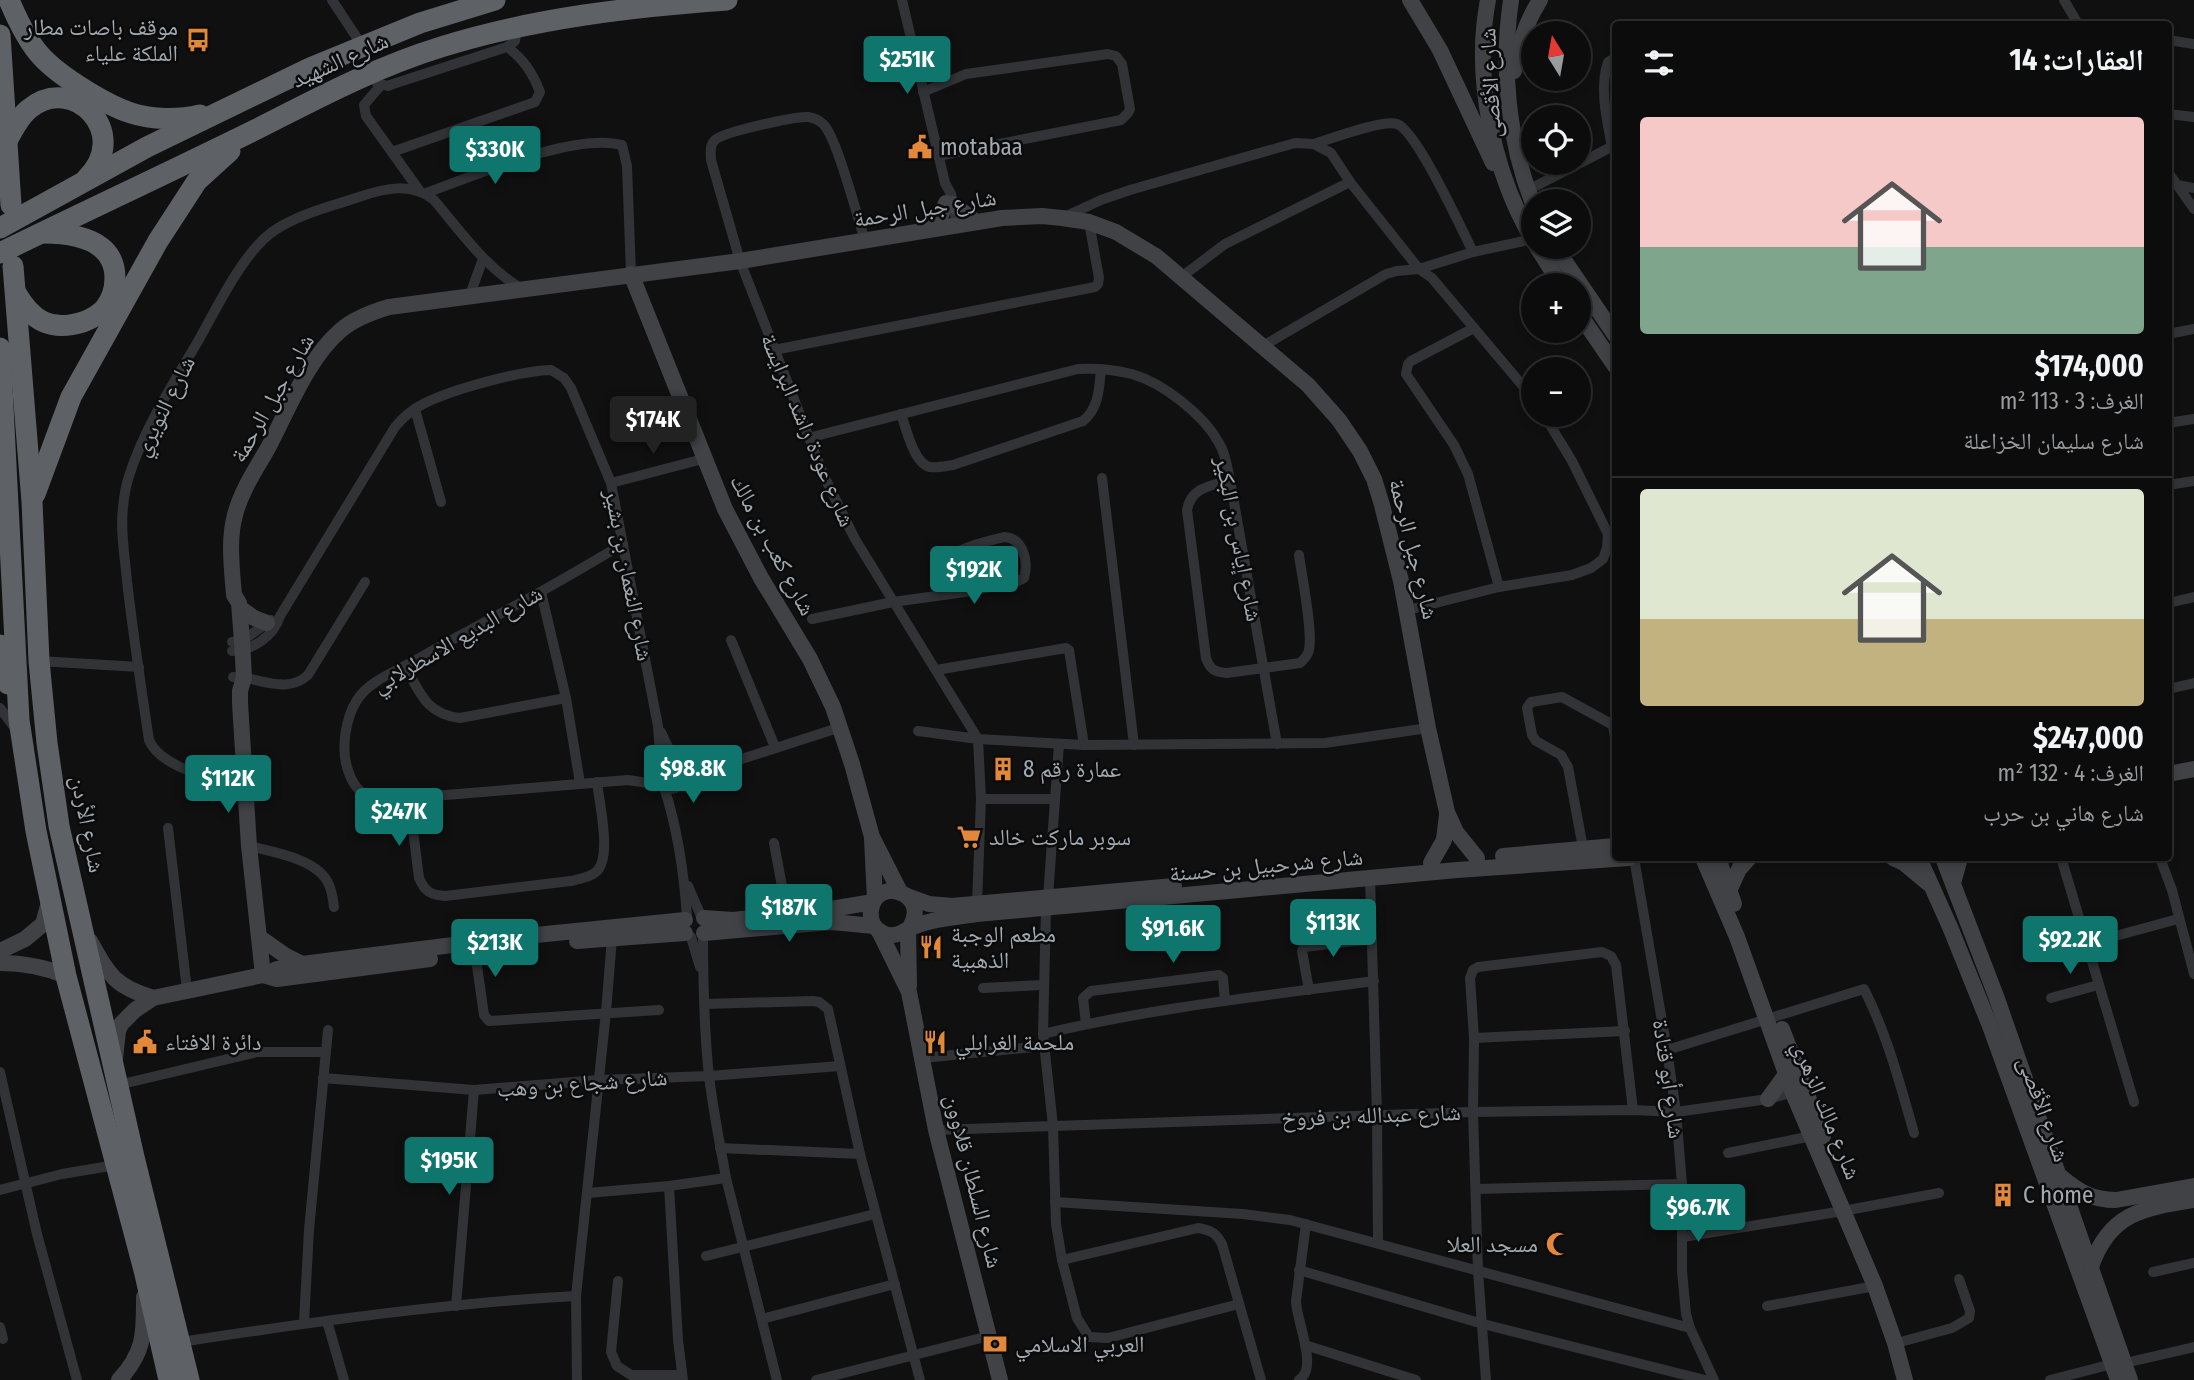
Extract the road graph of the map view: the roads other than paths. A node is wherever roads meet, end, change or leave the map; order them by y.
1 (9, 0) edge
2 (332, 0) edge
3 (495, 0) edge
4 (727, 0) edge
5 (902, 0) edge
6 (1410, 0) edge
7 (1488, 0) edge
8 (1511, 0) edge
9 (1540, 0) edge
10 (2064, 0) edge
11 (2076, 21) edge
12 (517, 28) junction
13 (0, 35) edge
14 (2172, 41) edge
15 (2194, 44) edge
16 (363, 47) junction
17 (507, 47) junction
18 (1612, 60) edge
19 (376, 79) junction
20 (923, 92) junction
21 (1509, 101) junction
22 (239, 103) junction
23 (2172, 114) edge
24 (2194, 117) edge
25 (259, 128) junction
26 (1612, 137) edge
27 (7, 141) junction
28 (1314, 144) junction
29 (1612, 147) edge
30 (392, 152) junction
31 (938, 156) junction
32 (2172, 178) edge
33 (1350, 182) junction
34 (1505, 183) junction
35 (2177, 186) junction
36 (2194, 188) edge
37 (1527, 189) edge
38 (1543, 189) edge
39 (422, 192) junction
40 (62, 195) junction
41 (949, 204) junction
42 (11, 205) dead end
43 (2194, 209) edge
44 (1062, 218) junction
45 (1521, 218) edge
46 (975, 222) junction
47 (1089, 222) junction
48 (953, 226) junction
49 (0, 228) edge
50 (932, 229) junction
51 (41, 233) junction
52 (865, 240) junction
53 (1521, 242) edge
54 (1473, 253) junction
55 (7, 259) edge
56 (483, 259) junction
57 (1563, 259) edge
58 (740, 261) junction
59 (1419, 269) junction
60 (631, 274) junction
61 (1180, 278) junction
62 (522, 289) junction
63 (15, 290) junction
64 (469, 297) junction
65 (1474, 328) junction
66 (2194, 329) edge
67 (1591, 331) edge
68 (1612, 331) edge
69 (2172, 333) edge
70 (1263, 346) junction
71 (774, 350) junction
72 (0, 351) edge
73 (1612, 362) edge
74 (1101, 369) junction
75 (1521, 384) edge
76 (415, 409) junction
77 (901, 414) junction
78 (2194, 419) edge
79 (2172, 422) edge
80 (1551, 427) edge
81 (808, 438) junction
82 (703, 459) junction
83 (1102, 478) dead end
84 (1230, 480) junction
85 (2194, 481) edge
86 (611, 483) junction
87 (2172, 484) edge
88 (32, 502) junction
89 (440, 502) dead end
90 (623, 544) junction
91 (1299, 555) dead end
92 (365, 582) dead end
93 (1499, 587) junction
94 (541, 592) junction
95 (942, 594) junction
96 (2194, 597) edge
97 (237, 601) junction
98 (893, 602) junction
99 (2172, 602) edge
100 (1408, 610) junction
101 (812, 619) dead end
102 (274, 620) junction
103 (731, 639) dead end
104 (0, 645) edge
105 (237, 646) junction
106 (39, 661) junction
107 (405, 666) junction
108 (138, 667) junction
109 (1263, 669) junction
110 (936, 670) junction
111 (239, 682) junction
112 (2194, 683) edge
113 (2172, 688) edge
114 (566, 698) junction
115 (0, 708) edge
116 (1612, 724) edge
117 (658, 726) junction
118 (841, 727) junction
119 (20, 728) junction
120 (1428, 728) junction
121 (918, 731) dead end
122 (978, 739) junction
123 (1059, 744) junction
124 (1277, 744) junction
125 (1084, 745) junction
126 (1134, 745) junction
127 (775, 747) junction
128 (660, 769) junction
129 (2194, 769) edge
130 (679, 773) junction
131 (2172, 773) edge
132 (628, 780) junction
133 (597, 782) junction
134 (580, 783) junction
135 (663, 786) junction
136 (245, 789) junction
137 (408, 798) junction
138 (981, 799) junction
139 (1055, 799) junction
140 (1447, 812) junction
141 (675, 821) junction
142 (168, 828) dead end
143 (872, 837) junction
144 (774, 843) dead end
145 (249, 846) junction
146 (1612, 846) edge
147 (1583, 848) junction
148 (1476, 858) junction
149 (1612, 859) edge
150 (1635, 861) edge
151 (1719, 861) edge
152 (1746, 861) edge
153 (1900, 861) edge
154 (1920, 861) edge
155 (1944, 861) edge
156 (1959, 861) edge
157 (2161, 861) edge
158 (1431, 863) junction
159 (2063, 864) dead end
160 (1706, 865) edge
161 (1370, 878) junction
162 (1953, 883) junction
163 (1933, 887) junction
164 (1729, 891) junction
165 (904, 894) junction
166 (874, 900) junction
167 (49, 902) junction
168 (1047, 903) junction
169 (977, 904) junction
170 (334, 907) dead end
171 (788, 914) junction
172 (2178, 919) junction
173 (695, 926) junction
174 (876, 928) junction
175 (909, 929) junction
176 (84, 932) junction
177 (259, 937) junction
178 (612, 938) junction
179 (1372, 939) junction
180 (2086, 943) junction
181 (0, 951) edge
182 (475, 952) junction
183 (0, 964) edge
184 (302, 964) junction
185 (2194, 974) edge
186 (263, 975) junction
187 (66, 976) junction
188 (1374, 981) junction
189 (1043, 985) junction
190 (2098, 985) junction
191 (983, 988) dead end
192 (187, 990) junction
193 (1308, 990) junction
194 (909, 992) junction
195 (153, 998) junction
196 (2051, 998) dead end
197 (1226, 1001) junction
198 (705, 1004) junction
199 (659, 1010) dead end
200 (606, 1012) junction
201 (1772, 1018) junction
202 (1086, 1024) junction
203 (328, 1030) dead end
204 (1625, 1031) junction
205 (1043, 1034) junction
206 (1474, 1038) junction
207 (1044, 1046) junction
208 (1667, 1050) junction
209 (326, 1052) junction
210 (923, 1058) junction
211 (840, 1066) junction
212 (0, 1072) edge
213 (1787, 1073) junction
214 (709, 1076) junction
215 (116, 1077) junction
216 (323, 1077) junction
217 (599, 1080) junction
218 (474, 1090) junction
219 (1799, 1091) junction
220 (1768, 1099) junction
221 (2134, 1102) dead end
222 (1633, 1110) junction
223 (1473, 1112) junction
224 (1676, 1112) junction
225 (1377, 1115) junction
226 (1052, 1126) junction
227 (936, 1130) junction
228 (1914, 1133) dead end
229 (1812, 1136) junction
230 (720, 1149) junction
231 (1728, 1153) dead end
232 (860, 1154) junction
233 (116, 1165) junction
234 (2060, 1176) junction
235 (726, 1178) junction
236 (26, 1183) junction
237 (1682, 1184) junction
238 (669, 1186) junction
239 (2194, 1186) edge
240 (1476, 1189) junction
241 (0, 1190) edge
242 (588, 1193) junction
243 (1939, 1194) dead end
244 (2116, 1200) junction
245 (2194, 1200) edge
246 (1055, 1202) junction
247 (1848, 1210) junction
248 (875, 1214) junction
249 (2122, 1220) junction
250 (1306, 1224) junction
251 (1683, 1237) junction
252 (1378, 1243) junction
253 (745, 1247) junction
254 (706, 1256) dead end
255 (1062, 1260) junction
256 (2194, 1263) edge
257 (2091, 1267) junction
258 (144, 1270) junction
259 (1299, 1270) junction
260 (1478, 1271) junction
261 (2153, 1272) dead end
262 (1959, 1279) dead end
263 (618, 1281) dead end
264 (895, 1284) junction
265 (1875, 1286) junction
266 (576, 1296) junction
267 (1238, 1304) junction
268 (456, 1306) junction
269 (1767, 1306) dead end
270 (762, 1319) junction
271 (327, 1321) junction
272 (304, 1323) junction
273 (1483, 1324) junction
274 (0, 1327) edge
275 (1690, 1328) junction
276 (989, 1336) junction
277 (3, 1339) dead end
278 (1904, 1341) junction
279 (181, 1342) junction
280 (1305, 1345) junction
281 (2194, 1347) edge
282 (914, 1355) junction
283 (2118, 1363) junction
284 (840, 1377) edge
285 (682, 1378) edge
286 (77, 1380) edge
287 (119, 1380) edge
288 (169, 1380) edge
289 (189, 1380) edge
290 (344, 1380) edge
291 (577, 1380) edge
292 (778, 1380) edge
293 (816, 1380) edge
294 (920, 1380) edge
295 (1000, 1380) edge
296 (1261, 1380) edge
297 (1299, 1380) edge
298 (1416, 1380) edge
299 (1486, 1380) edge
300 (1705, 1380) edge
301 (1714, 1380) edge
302 (1905, 1380) edge
303 (1915, 1380) edge
304 (2050, 1380) edge
305 (2118, 1380) edge
306 (2130, 1380) edge

1 - 22 highway
2 - 16 street
3 - 16 highway, شارع الشهيد
4 - 12 highway, شارع الشهيد
5 - 20 street
6 - 34 street
7 - 34 street, شارع الأقصى
8 - 21 street, شارع الأقصى
9 - 21 street
10 - 11 street
12 - 17 street
12 - 19 highway, شارع الشهيد
13 - 27 highway
14 - 15 street
16 - 22 highway, شارع الشهيد
17 - 19 street
17 - 30 street
18 - 26 street
19 - 25 highway, شارع الشهيد
19 - 30 street
20 - 31 street
20 - 31 street
21 - 37 street, شارع الأقصى
22 - 40 highway, شارع الشهيد
23 - 24 street
25 - 51 highway, شارع الشهيد
25 - 88 highway
27 - 40 highway
27 - 42 highway
28 - 33 street
28 - 44 street
28 - 54 street
29 - 38 street
30 - 39 street
31 - 41 street
32 - 35 street
33 - 59 street
33 - 61 street
34 - 45 street, شارع الأقصى
35 - 36 street
35 - 43 street
39 - 56 street
39 - 60 street, شارع النويري
39 - 108 street, شارع النويري
40 - 49 highway, شارع الشهيد
41 - 46 street
41 - 48 street
41 - 50 street
44 - 46 street, شارع جبل الرحمة
44 - 47 street, شارع جبل الرحمة
46 - 48 street, شارع جبل الرحمة
47 - 61 street, شارع جبل الرحمة
47 - 71 street
48 - 50 street, شارع جبل الرحمة
50 - 52 street, شارع جبل الرحمة
51 - 55 highway, شارع الشهيد
51 - 63 highway
52 - 58 street, شارع جبل الرحمة
52 - 58 street, شارع عودة راشد البرايسة
53 - 54 street
54 - 59 street
55 - 63 highway, شارع الأردن
56 - 62 street
56 - 64 street
57 - 68 street
58 - 60 street, شارع جبل الرحمة
58 - 71 street, شارع عودة راشد البرايسة
59 - 65 street
59 - 70 street
60 - 62 street, شارع جبل الرحمة
60 - 82 street, شارع كعب بن مالك
61 - 70 street, شارع جبل الرحمة
62 - 64 street, شارع جبل الرحمة
63 - 88 highway, شارع الأردن
64 - 97 street, شارع جبل الرحمة
65 - 75 street
65 - 93 street
66 - 69 street
67 - 73 street
70 - 100 street, شارع جبل الرحمة
71 - 81 street, شارع عودة راشد البرايسة
72 - 119 highway
74 - 77 street, شارع إياس بن البكير
74 - 77 street
74 - 84 street, شارع إياس بن البكير
76 - 86 street, شارع النعمان بن بشير
76 - 89 street
76 - 102 street, شارع النعمان بن بشير
77 - 81 street, شارع إياس بن البكير
78 - 79 street
80 - 93 street
81 - 98 street, شارع عودة راشد البرايسة
82 - 86 street
82 - 118 street, شارع كعب بن مالك
83 - 126 street
84 - 109 street, شارع إياس بن البكير
84 - 109 street
85 - 87 street
86 - 90 street, شارع النعمان بن بشير
88 - 106 highway, شارع الأردن
90 - 94 street, شارع البديع الاسطرلابي
90 - 117 street, شارع النعمان بن بشير
91 - 109 street
92 - 111 street
93 - 100 street
94 - 107 street, شارع البديع الاسطرلابي
94 - 114 street
95 - 95 street
95 - 98 street
96 - 99 street
97 - 102 street
97 - 105 street, شارع جبل الرحمة
98 - 101 street
98 - 110 street, شارع عودة راشد البرايسة
100 - 120 street, شارع جبل الرحمة
102 - 105 street, شارع النعمان بن بشير
103 - 127 street
104 - 119 highway
105 - 111 street, شارع جبل الرحمة
106 - 108 street
106 - 176 highway, شارع الأردن
107 - 114 street
107 - 137 street, شارع البديع الاسطرلابي
108 - 136 street, شارع النويري
109 - 124 street, شارع إياس بن البكير
110 - 122 street, شارع عودة راشد البرايسة
110 - 125 street
111 - 136 street, شارع جبل الرحمة
112 - 113 street
114 - 134 street
115 - 119 street
116 - 147 street
117 - 128 street, شارع النعمان بن بشير
117 - 130 street, شارع النعمان بن بشير
118 - 127 street
118 - 143 street, شارع كعب بن مالك
119 - 167 highway
120 - 124 street
120 - 140 street, شارع جبل الرحمة
121 - 122 street
122 - 123 street
122 - 138 street, شارع عودة راشد البرايسة
123 - 125 street
123 - 139 street
124 - 126 street
125 - 126 street
127 - 130 street
128 - 130 street
128 - 132 street, شارع البديع الاسطرلابي
128 - 135 street
129 - 131 street
130 - 135 street
130 - 141 street
132 - 133 street, شارع البديع الاسطرلابي
132 - 135 street, شارع البديع الاسطرلابي
133 - 134 street, شارع البديع الاسطرلابي
133 - 137 street
134 - 137 street, شارع البديع الاسطرلابي
135 - 141 street
136 - 145 street, شارع جبل الرحمة
138 - 139 street
138 - 169 street, شارع عودة راشد البرايسة
139 - 168 street
140 - 148 street, شارع جبل الرحمة
140 - 158 street, شارع جبل الرحمة
141 - 173 street
142 - 192 street
143 - 165 street, شارع كعب بن مالك
143 - 166 street, شارع كعب بن مالك
144 - 171 street
145 - 170 street
145 - 177 street, شارع جبل الرحمة
146 - 147 street, شارع شرحبيل بن حسنة
147 - 148 street, شارع شرحبيل بن حسنة
148 - 158 street, شارع شرحبيل بن حسنة
149 - 161 street, شارع شرحبيل بن حسنة
150 - 208 street, شارع أبو قتادة
151 - 164 street, شارع مالك الزهري
152 - 164 street
153 - 163 street
154 - 163 street, شارع الأقصى
155 - 162 street, شارع الأقصى
156 - 162 street
157 - 172 street
158 - 168 street, شارع شرحبيل بن حسنة
159 - 180 street
160 - 201 street, شارع مالك الزهري
161 - 168 street, شارع شرحبيل بن حسنة
161 - 179 street
162 - 234 street, شارع الأقصى
163 - 283 street, شارع الأقصى
164 - 201 street, شارع مالك الزهري
165 - 166 street
165 - 169 street, شارع شرحبيل بن حسنة
165 - 175 street
166 - 171 street
166 - 174 street
167 - 181 street
167 - 187 highway
168 - 169 street, شارع شرحبيل بن حسنة
168 - 175 street, شارع شرحبيل بن حسنة
168 - 189 street
171 - 173 street
172 - 180 street
172 - 185 street
173 - 174 street
173 - 178 street
173 - 184 street
173 - 198 street
174 - 175 street
174 - 194 street, شارع السلطان قلاوون
175 - 194 street, شارع السلطان قلاوون
176 - 195 street
176 - 215 highway, شارع الأردن
177 - 184 street
177 - 186 street, شارع جبل الرحمة
178 - 182 street
178 - 200 street
179 - 188 street
179 - 193 street
180 - 190 street
182 - 186 street
182 - 200 street
183 - 187 street
184 - 186 street
186 - 192 street
187 - 233 highway
188 - 193 street
188 - 225 street
189 - 191 street
189 - 205 street
190 - 196 street
190 - 221 street
192 - 195 street
193 - 197 street
194 - 210 street, شارع السلطان قلاوون
195 - 215 street
197 - 202 street
197 - 202 street
198 - 211 street
198 - 214 street
199 - 200 street
200 - 217 street
201 - 208 street
201 - 213 street, شارع مالك الزهري
201 - 219 street, شارع مالك الزهري
201 - 228 street
202 - 205 street
203 - 209 street
204 - 206 street
204 - 206 street
204 - 222 street
205 - 207 street
206 - 223 street
207 - 210 street
207 - 226 street
208 - 224 street, شارع أبو قتادة
209 - 215 street
209 - 216 street
210 - 227 street, شارع السلطان قلاوون
211 - 214 street, شارع شجاع بن وهب
211 - 232 street
212 - 236 street
213 - 219 street, شارع مالك الزهري
213 - 220 street
214 - 217 street, شارع شجاع بن وهب
214 - 230 street
215 - 279 highway, شارع الأردن
216 - 218 street, شارع شجاع بن وهب
216 - 272 street
217 - 218 street, شارع شجاع بن وهب
217 - 242 street
218 - 268 street
219 - 220 street, شارع عبدالله بن فروخ
219 - 229 street, شارع مالك الزهري
219 - 247 street, شارع مالك الزهري
220 - 224 street, شارع عبدالله بن فروخ
222 - 223 street, شارع عبدالله بن فروخ
222 - 224 street, شارع عبدالله بن فروخ
223 - 225 street, شارع عبدالله بن فروخ
223 - 240 street
224 - 237 street, شارع أبو قتادة
225 - 226 street, شارع عبدالله بن فروخ
225 - 252 street
226 - 227 street, شارع عبدالله بن فروخ
226 - 246 street
227 - 276 street, شارع السلطان قلاوون
229 - 231 street
229 - 247 street, شارع مالك الزهري
230 - 232 street
230 - 235 street
232 - 248 street
233 - 236 street
233 - 258 highway
234 - 244 street
234 - 257 street, شارع الأقصى
235 - 238 street
235 - 253 street
236 - 241 street
236 - 286 street
237 - 240 street
237 - 251 street, شارع أبو قتادة
238 - 242 street
238 - 285 street
239 - 244 street
240 - 260 street
242 - 266 street
243 - 247 street
244 - 249 street
245 - 249 street
246 - 250 street
246 - 255 street
247 - 251 street
247 - 265 street, شارع مالك الزهري
247 - 278 street, شارع مالك الزهري
248 - 253 street
248 - 264 street
249 - 257 street
250 - 252 street
250 - 259 street
251 - 275 street, شارع أبو قتادة
252 - 260 street
253 - 254 street
253 - 270 street
255 - 267 street
255 - 267 street
256 - 261 street
257 - 283 street, شارع الأقصى
258 - 287 street
258 - 288 highway
259 - 273 street
259 - 280 street
260 - 273 street
260 - 275 street
262 - 278 street
263 - 285 street
264 - 270 street
264 - 282 street
265 - 269 street
265 - 302 street, شارع مالك الزهري
266 - 268 street
266 - 291 street
267 - 296 street
268 - 271 street
270 - 292 street
271 - 272 street
271 - 290 street
272 - 279 street
273 - 299 street
273 - 300 street
274 - 277 street
275 - 301 street, شارع أبو قتادة
276 - 282 street
276 - 295 street, شارع السلطان قلاوون
278 - 303 street, شارع مالك الزهري
279 - 289 highway, شارع الأردن
280 - 297 street
280 - 298 street
281 - 283 street
282 - 284 street
282 - 294 street
283 - 304 street
283 - 305 street, شارع الأقصى
283 - 306 street, شارع الأقصى
284 - 293 street

